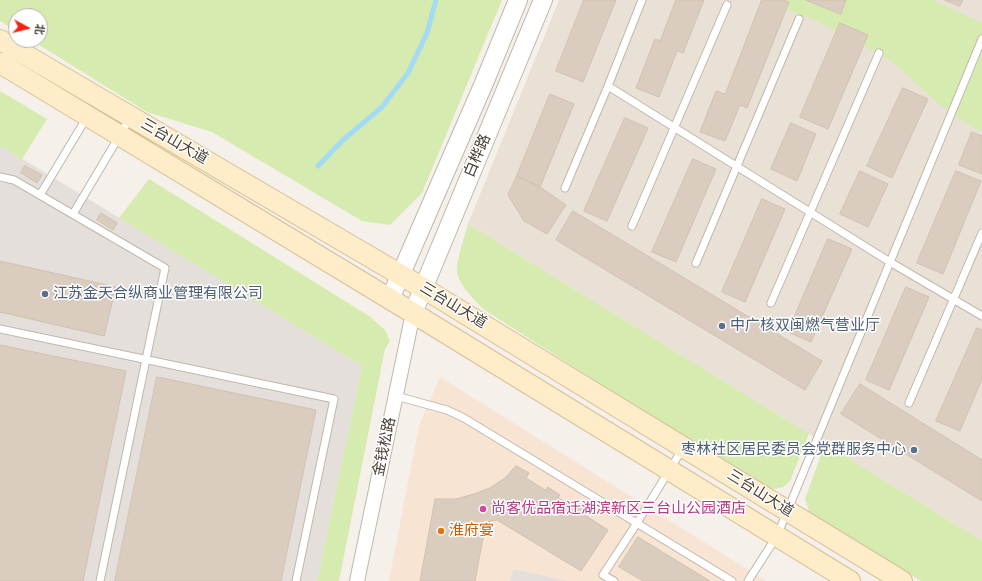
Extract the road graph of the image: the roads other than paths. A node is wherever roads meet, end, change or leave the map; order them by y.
1 (518, 0) edge
2 (543, 0) edge
3 (642, 0) edge
4 (727, 5) dead end
5 (799, 19) dead end
6 (982, 39) edge
7 (0, 40) edge
8 (879, 53) dead end
9 (0, 63) edge
10 (608, 86) junction
11 (93, 107) junction
12 (131, 116) junction
13 (674, 127) junction
14 (120, 135) junction
15 (737, 166) junction
16 (0, 176) edge
17 (565, 188) dead end
18 (40, 195) junction
19 (810, 212) junction
20 (73, 214) junction
21 (632, 226) dead end
22 (982, 233) edge
23 (890, 262) junction
24 (696, 263) dead end
25 (400, 274) junction
26 (423, 288) junction
27 (390, 299) junction
28 (953, 299) junction
29 (772, 303) dead end
30 (413, 313) junction
31 (982, 316) edge
32 (0, 329) edge
33 (146, 360) junction
34 (396, 396) junction
35 (909, 403) dead end
36 (684, 447) junction
37 (669, 470) junction
38 (787, 511) junction
39 (637, 523) junction
40 (777, 536) junction
41 (898, 580) edge
42 (100, 581) edge
43 (296, 581) edge
44 (357, 581) edge
45 (614, 581) edge
46 (732, 581) edge
47 (748, 581) edge
48 (850, 581) edge

1 - 25 street, 白桦路
2 - 26 street, 白桦路
3 - 10 lane
4 - 13 lane
5 - 15 lane
6 - 23 lane
7 - 11 main road, 三台山大道
8 - 19 lane
9 - 11 main road, 三台山大道
10 - 13 lane
10 - 17 lane
11 - 12 main road, 三台山大道
11 - 14 main road, 三台山大道
11 - 18 lane
12 - 14 lane
12 - 25 main road, 三台山大道
13 - 15 lane
13 - 21 lane
14 - 20 lane
14 - 27 main road, 三台山大道
15 - 19 lane
15 - 24 lane
16 - 18 lane
18 - 20 lane
19 - 23 lane
19 - 29 lane
20 - 33 lane
22 - 28 lane
23 - 28 lane
23 - 38 lane
25 - 26 main road, 三台山大道
25 - 27 street, 白桦路
26 - 30 street, 白桦路
26 - 36 main road, 三台山大道
27 - 30 main road, 三台山大道
28 - 31 lane
28 - 35 lane
30 - 34 street, 金钱松路
30 - 37 main road, 三台山大道
32 - 33 lane
33 - 42 lane
33 - 43 lane
34 - 39 lane
34 - 44 street, 金钱松路
36 - 37 lane
36 - 38 main road, 三台山大道
37 - 39 lane
37 - 40 main road, 三台山大道
38 - 40 lane
38 - 41 main road, 三台山大道
39 - 45 lane
39 - 46 lane
40 - 47 lane
40 - 48 main road, 三台山大道

